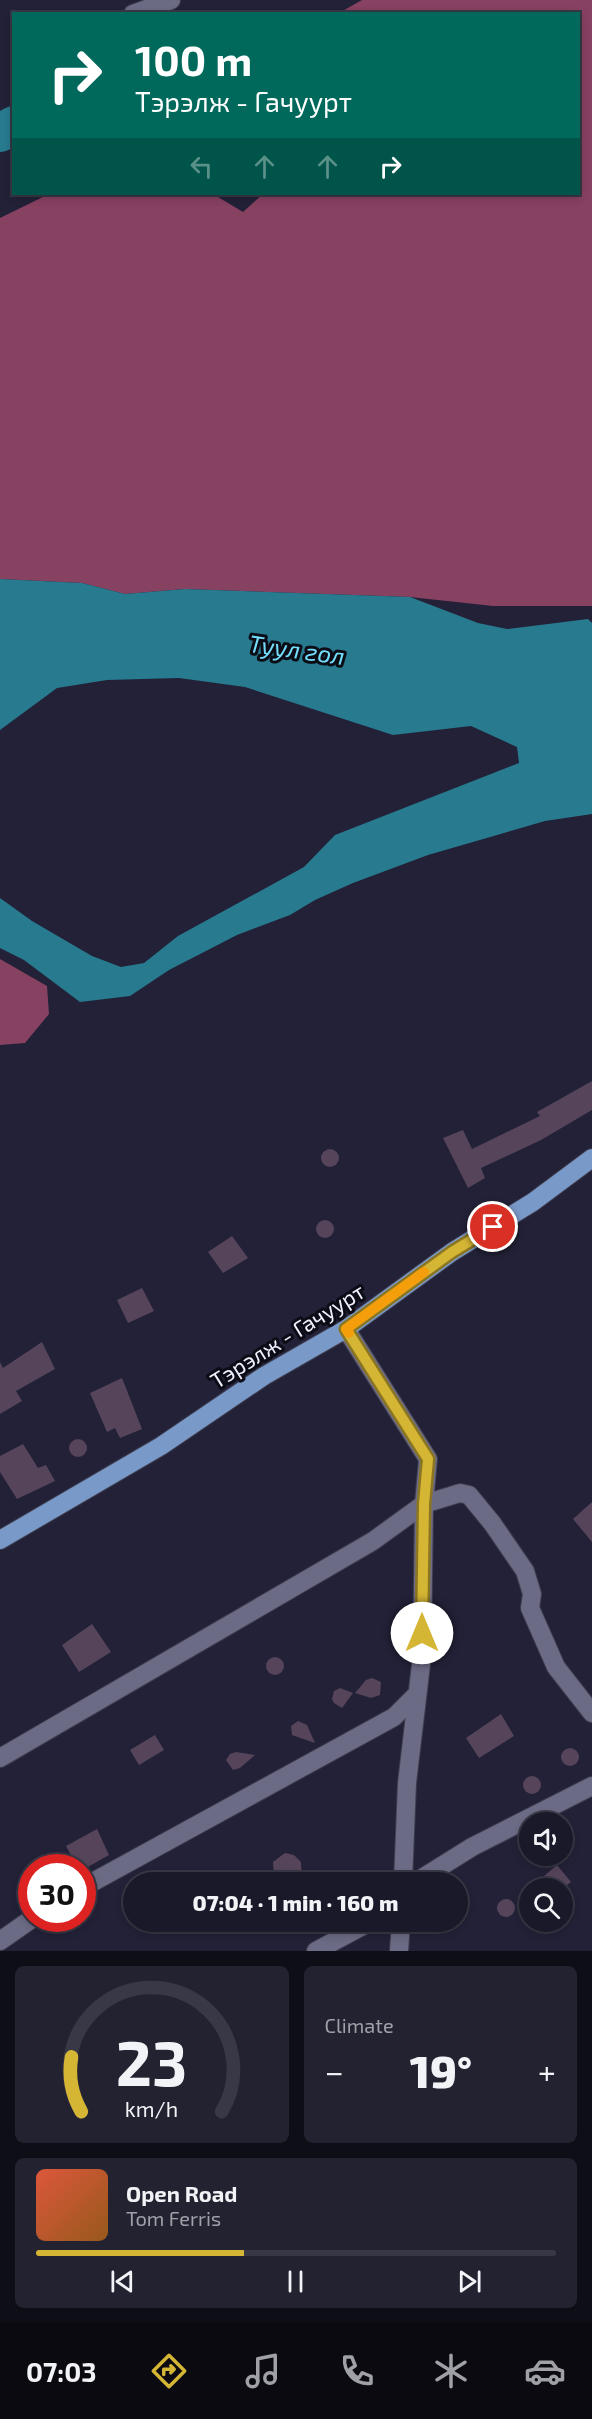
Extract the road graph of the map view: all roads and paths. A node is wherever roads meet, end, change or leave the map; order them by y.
1 (171, 0) edge
2 (138, 12) edge
3 (592, 1158) edge
4 (346, 1329) junction
5 (424, 1504) junction
6 (0, 1540) edge
7 (417, 1694) junction
8 (592, 1713) edge
9 (0, 1758) edge
10 (592, 1786) edge
11 (403, 1872) edge
12 (432, 1872) edge
13 (96, 1880) edge
14 (18, 1928) edge
15 (351, 1932) edge
16 (400, 1932) edge
17 (0, 1941) edge
18 (316, 1951) edge
19 (399, 1951) edge

1 - 2 street
3 - 4 main road, Тэрэлж - Гачуурт
4 - 5 street
4 - 6 main road, Тэрэлж - Гачуурт
5 - 7 street
5 - 8 street
5 - 9 street
7 - 11 street
7 - 13 street
10 - 12 street
14 - 17 street
15 - 18 street
16 - 19 street

